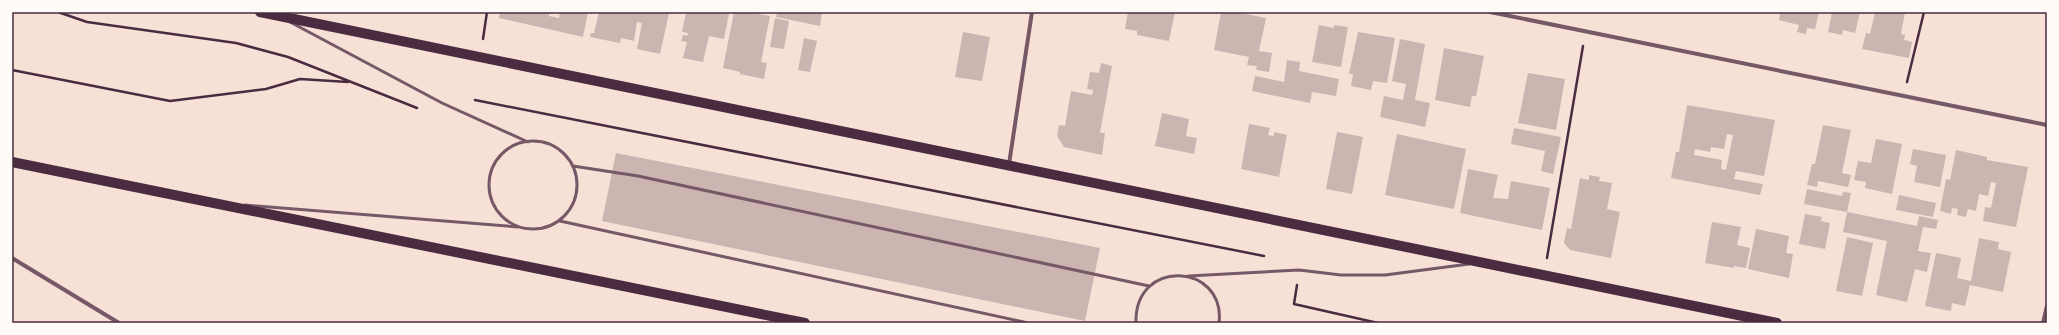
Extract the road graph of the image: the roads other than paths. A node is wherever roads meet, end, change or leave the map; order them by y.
1 (260, 12) edge
2 (1032, 12) edge
3 (1490, 12) edge
4 (277, 15) junction
5 (2047, 126) edge
6 (528, 142) junction
7 (12, 162) edge
8 (1009, 164) junction
9 (573, 166) junction
10 (210, 202) junction
11 (560, 221) junction
12 (518, 227) junction
13 (12, 258) edge
14 (1485, 262) junction
15 (1188, 276) junction
16 (1149, 286) junction
17 (2047, 306) edge
18 (119, 323) edge
19 (805, 323) edge
20 (1028, 323) edge
21 (1136, 323) edge
22 (1219, 323) edge
23 (1777, 323) edge
24 (2043, 323) edge

1 - 4 main road
2 - 8 street
3 - 5 street
4 - 6 lane
4 - 8 main road
6 - 9 lane
6 - 12 lane
7 - 10 main road
8 - 14 main road
9 - 11 lane
9 - 16 lane
10 - 12 lane
10 - 19 main road
11 - 12 lane
11 - 20 lane
13 - 18 street
14 - 15 lane
14 - 23 main road
15 - 16 lane
15 - 22 lane
16 - 21 lane
17 - 24 street

